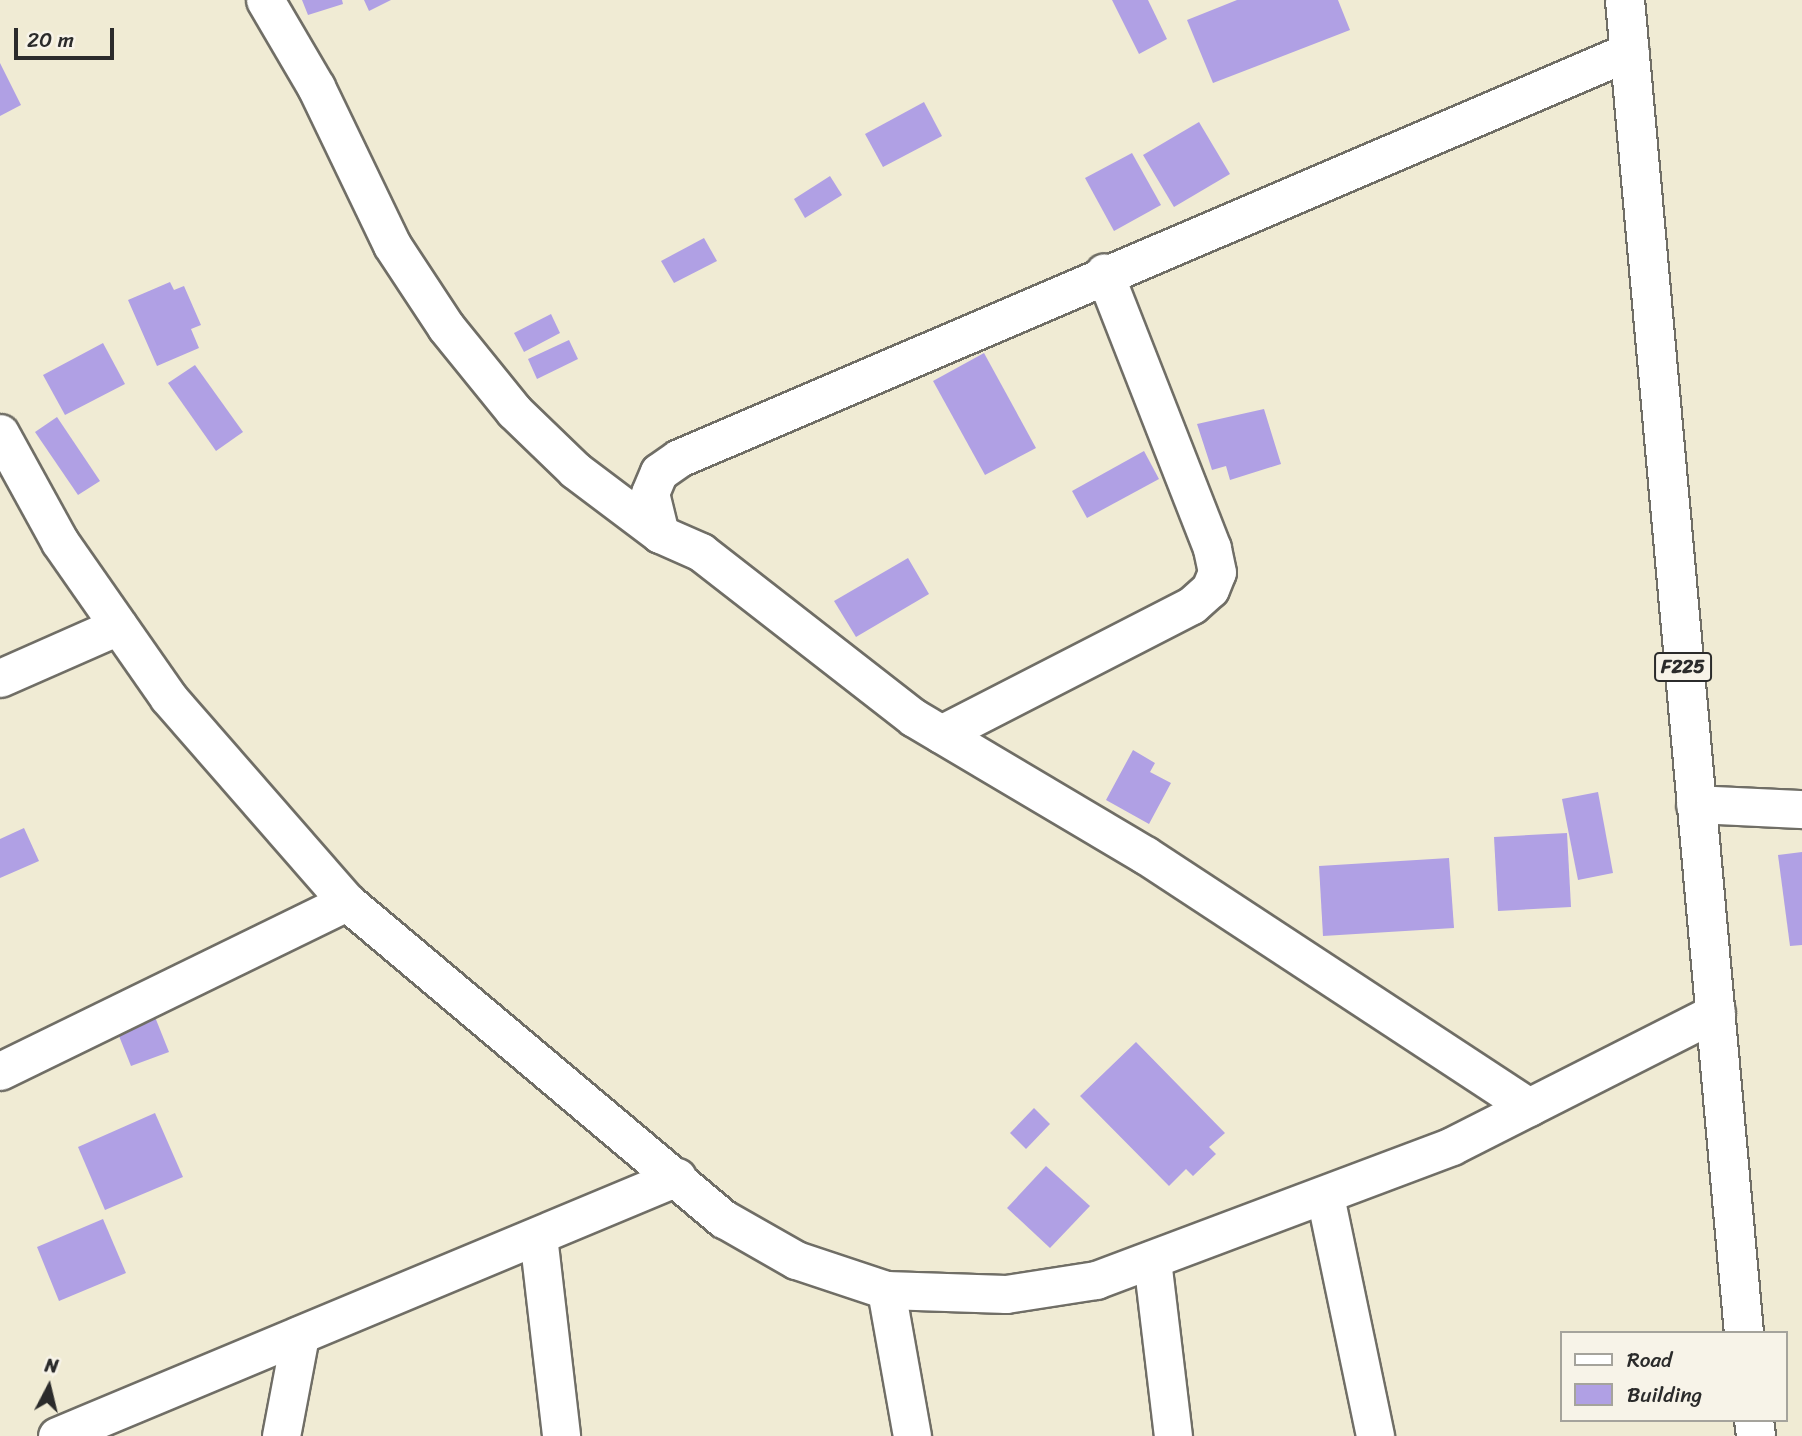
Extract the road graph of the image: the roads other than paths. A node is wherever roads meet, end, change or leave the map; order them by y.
1 (265, 0) edge
2 (1625, 0) edge
3 (1630, 51) junction
4 (1104, 272) junction
5 (0, 433) edge
6 (660, 534) junction
7 (118, 626) junction
8 (0, 678) edge
9 (942, 734) junction
10 (1695, 804) junction
11 (1802, 809) edge
12 (347, 902) junction
13 (1717, 1012) junction
14 (0, 1071) edge
15 (1530, 1107) junction
16 (677, 1177) junction
17 (1325, 1196) junction
18 (538, 1236) junction
19 (1152, 1260) junction
20 (886, 1290) junction
21 (1744, 1331) edge
22 (300, 1335) junction
23 (57, 1436) edge
24 (281, 1436) edge
25 (561, 1436) edge
26 (912, 1436) edge
27 (1173, 1436) edge
28 (1375, 1436) edge

1 - 6 street
2 - 3 main road, F225
3 - 4 street
3 - 10 main road, F225
4 - 6 street
4 - 9 street
5 - 7 street
6 - 9 street
7 - 8 street
7 - 12 street
9 - 15 street
10 - 11 street
10 - 13 main road, F225
12 - 14 street
12 - 16 street
13 - 15 street
13 - 21 main road, F225
15 - 17 street
16 - 18 street
16 - 20 street
17 - 19 street
17 - 28 street
18 - 22 street
18 - 25 street
19 - 20 street
19 - 27 street
20 - 26 street
22 - 23 street
22 - 24 street

